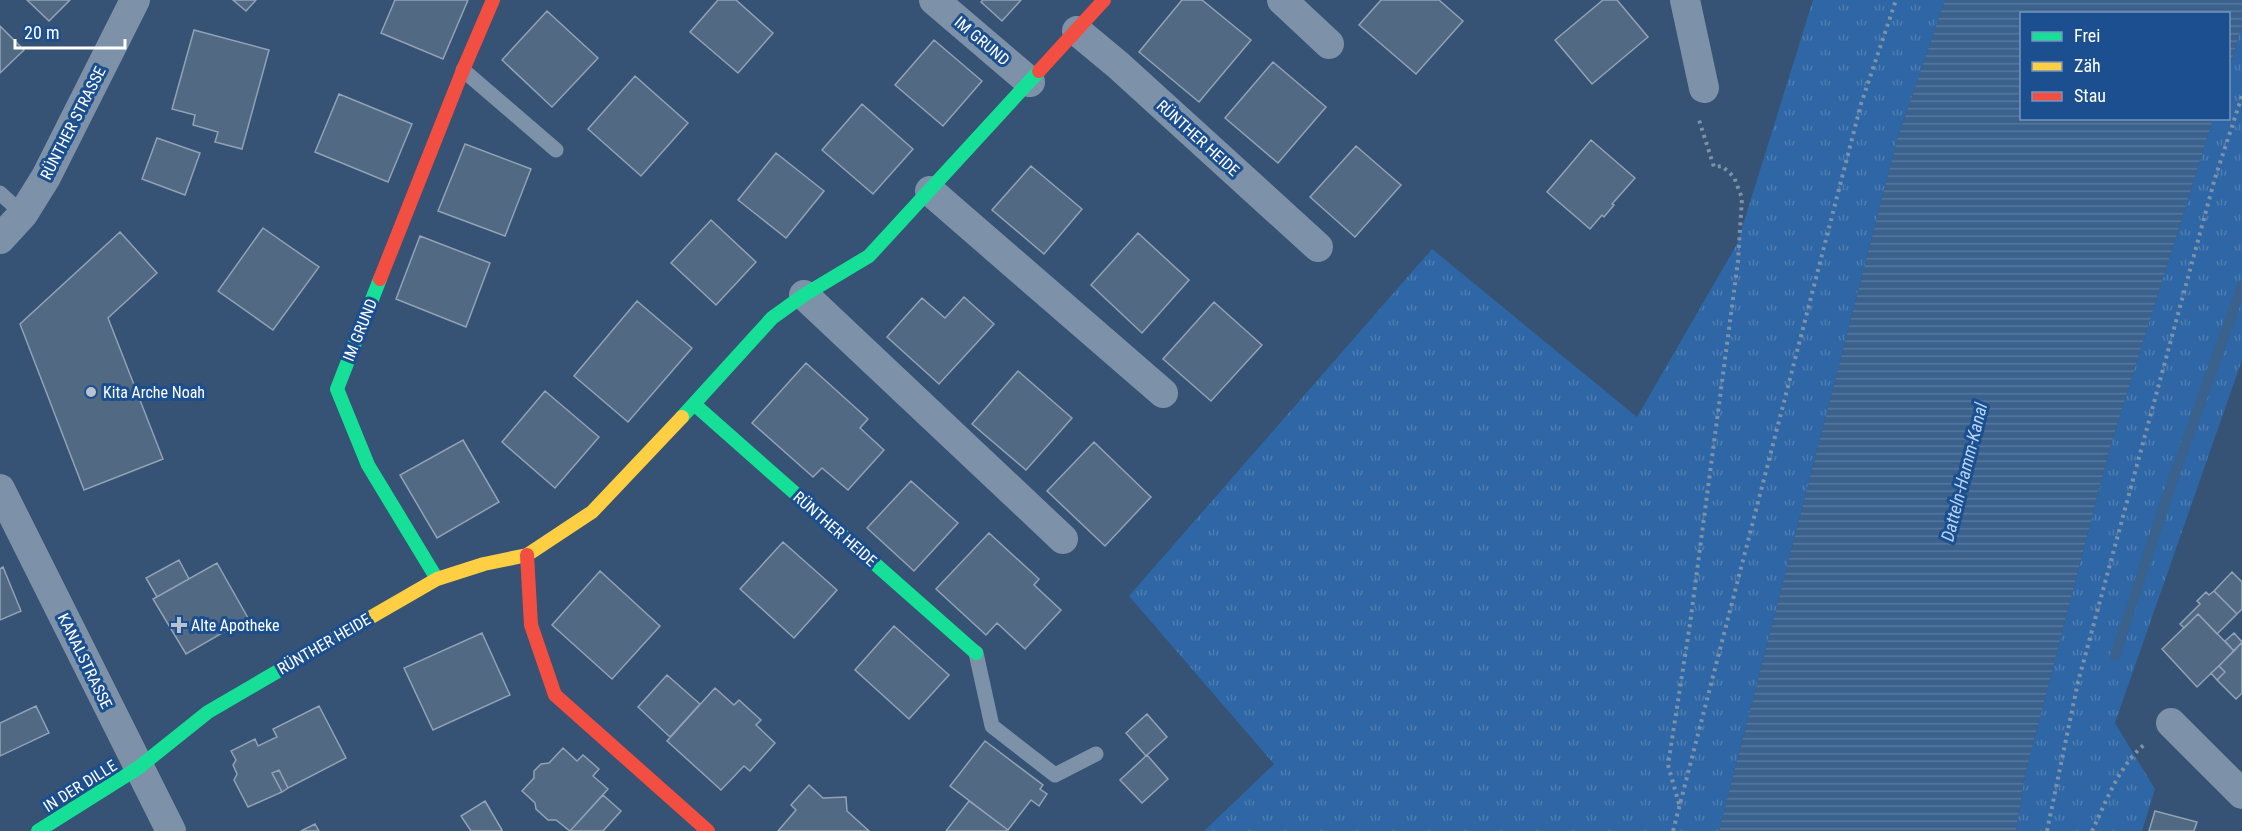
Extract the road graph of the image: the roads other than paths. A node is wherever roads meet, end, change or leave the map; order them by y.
1 (135, 0) edge
2 (493, 0) edge
3 (934, 0) edge
4 (1104, 0) edge
5 (1282, 0) edge
6 (1685, 0) edge
7 (1077, 31) junction
8 (1329, 44) dead end
9 (463, 70) junction
10 (1030, 82) junction
11 (1704, 88) road end
12 (556, 150) dead end
13 (930, 191) junction
14 (0, 193) edge
15 (23, 214) junction
16 (0, 239) edge
17 (1318, 247) dead end
18 (804, 295) junction
19 (1163, 393) dead end
20 (694, 404) junction
21 (0, 489) edge
22 (1063, 539) dead end
23 (527, 555) junction
24 (437, 579) junction
25 (976, 653) joint
26 (2171, 723) road end
27 (1096, 754) dead end
28 (138, 768) junction
29 (2242, 794) edge
30 (38, 831) edge
31 (171, 831) edge
32 (708, 831) edge

1 - 15 street, RÜNTHER STRASSE
2 - 9 street, IM GRUND
3 - 10 street, IM GRUND
4 - 7 street, RÜNTHER HEIDE
5 - 8 street
6 - 11 street
7 - 10 street, RÜNTHER HEIDE
7 - 17 street, RÜNTHER HEIDE
9 - 12 lane
9 - 24 street, IM GRUND
10 - 13 street, RÜNTHER HEIDE
13 - 18 street, RÜNTHER HEIDE
13 - 19 street
14 - 15 lane
15 - 16 street, RÜNTHER STRASSE
18 - 20 street, RÜNTHER HEIDE
18 - 22 street
20 - 23 street, RÜNTHER HEIDE
20 - 25 street, RÜNTHER HEIDE
21 - 28 street, KANALSTRASSE
23 - 24 street, RÜNTHER HEIDE
23 - 32 street
24 - 28 street, RÜNTHER HEIDE
25 - 27 lane
26 - 29 street
28 - 30 street, IN DER DILLE
28 - 31 street, KANALSTRASSE

